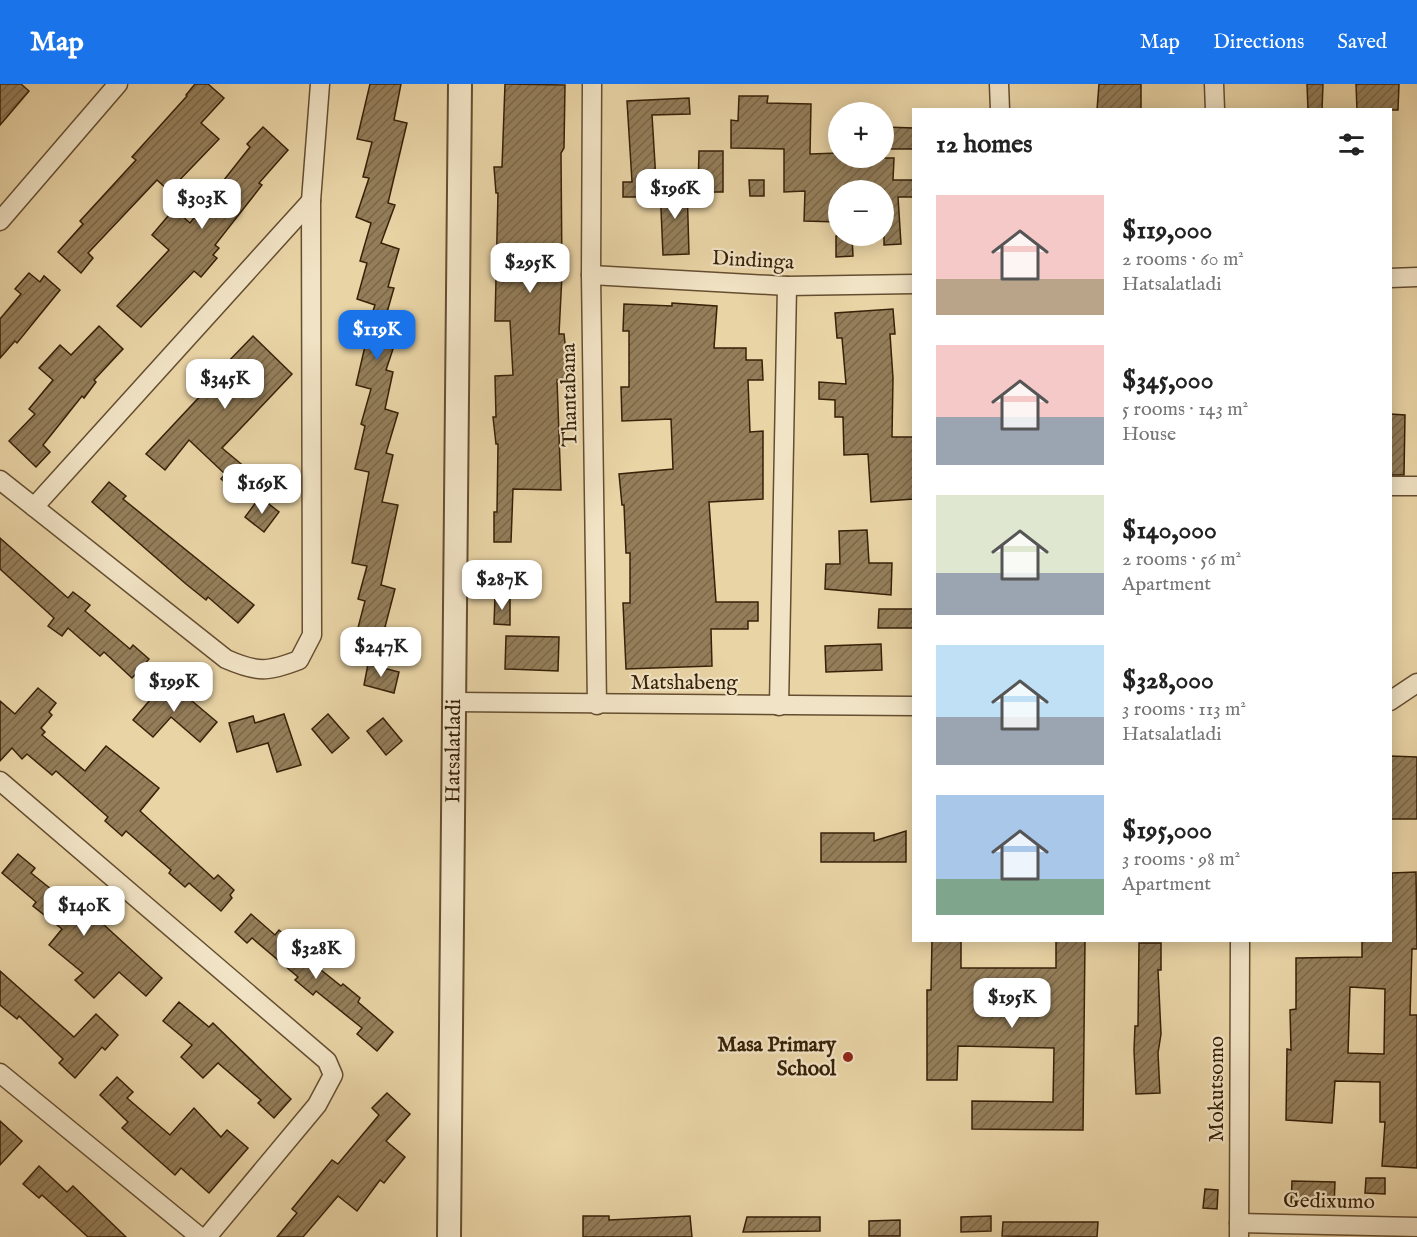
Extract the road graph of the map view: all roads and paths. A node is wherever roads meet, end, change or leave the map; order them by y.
1 (118, 84) edge
2 (320, 84) edge
3 (460, 84) edge
4 (592, 84) edge
5 (999, 84) edge
6 (1214, 84) edge
7 (1000, 108) edge
8 (1215, 108) edge
9 (311, 201) junction
10 (0, 221) edge
11 (591, 275) junction
12 (1417, 277) edge
13 (1392, 278) edge
14 (912, 284) edge
15 (787, 286) junction
16 (0, 480) edge
17 (1392, 486) edge
18 (1417, 486) edge
19 (34, 507) junction
20 (1417, 683) edge
21 (1392, 700) edge
22 (454, 702) junction
23 (597, 705) junction
24 (779, 706) junction
25 (912, 706) edge
26 (0, 781) edge
27 (1240, 942) edge
28 (0, 1073) edge
29 (1417, 1227) edge
30 (1239, 1230) edge
31 (200, 1237) edge
32 (207, 1237) edge
33 (449, 1237) edge

1 - 10 street
2 - 9 street
3 - 22 street, Hatsalatladi
4 - 11 street, Thantabana
5 - 7 street
6 - 8 street
9 - 19 street
9 - 19 street
11 - 15 street, Dindinga
11 - 23 street, Thantabana
12 - 13 street
14 - 15 street, Dindinga
15 - 24 street
16 - 19 street
17 - 18 street
20 - 21 street
22 - 23 street, Matshabeng
22 - 33 street, Hatsalatladi
23 - 24 street, Matshabeng
24 - 25 street, Matshabeng
26 - 32 street
27 - 30 street, Mokutsomo
28 - 31 street
29 - 30 street, Gedixumo

